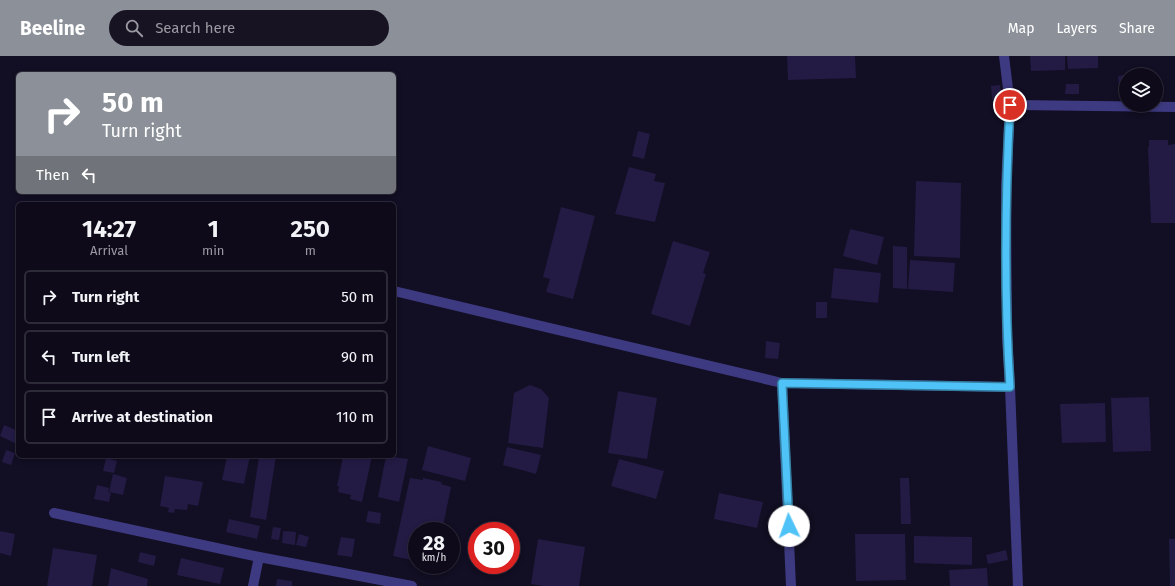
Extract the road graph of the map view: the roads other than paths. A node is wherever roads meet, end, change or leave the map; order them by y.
1 (1004, 56) edge
2 (1010, 105) junction
3 (1175, 107) edge
4 (396, 291) edge
5 (782, 383) junction
6 (1010, 387) junction
7 (54, 513) dead end
8 (259, 557) junction
9 (253, 586) edge
10 (412, 586) edge
11 (791, 586) edge
12 (1018, 586) edge

1 - 2 street
2 - 3 street
2 - 6 street
4 - 5 street
5 - 6 street
5 - 11 street
6 - 12 street
7 - 8 street
8 - 9 street
8 - 10 street

